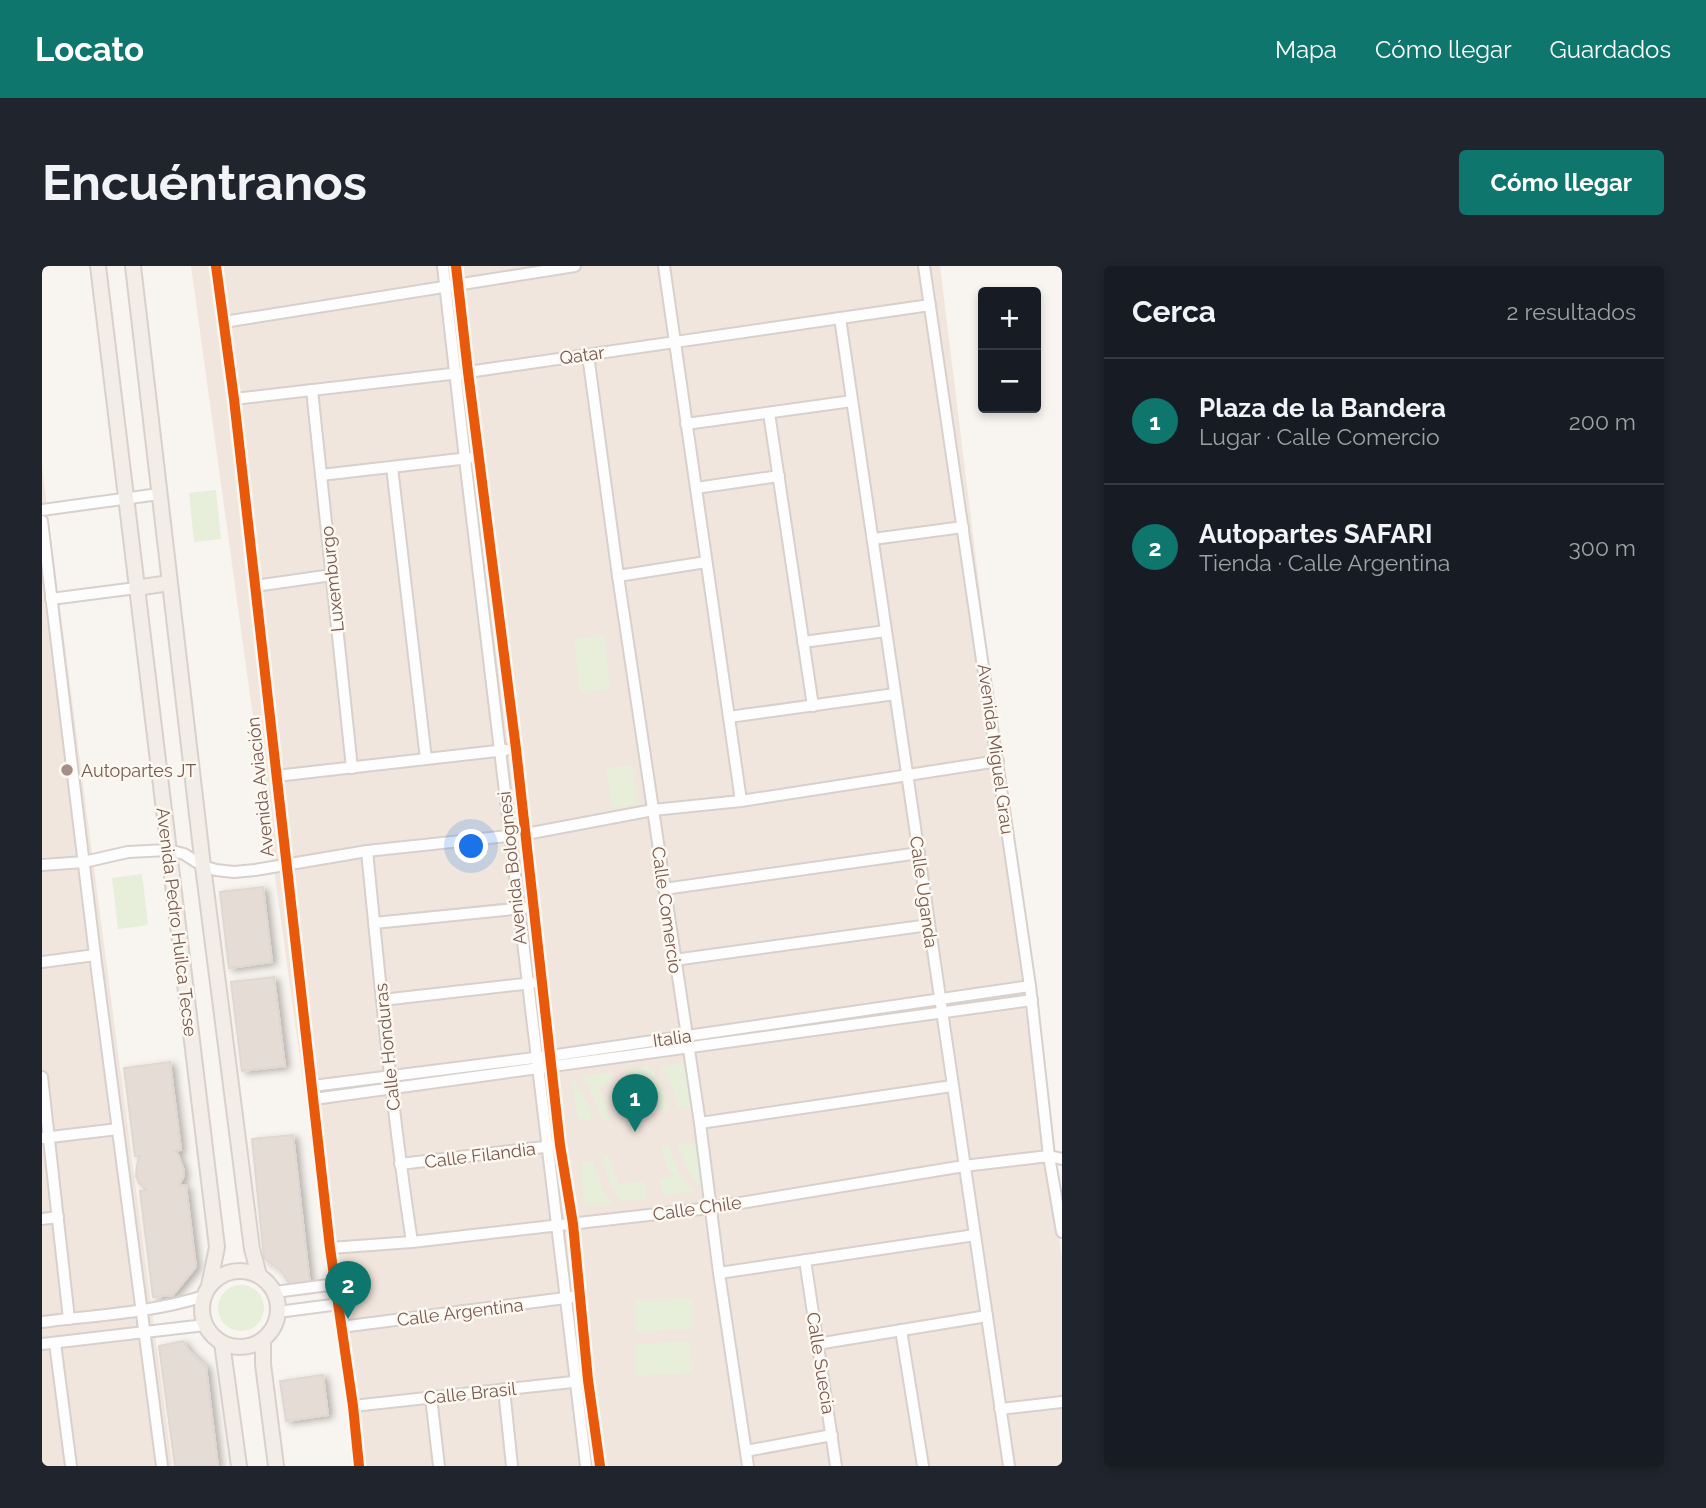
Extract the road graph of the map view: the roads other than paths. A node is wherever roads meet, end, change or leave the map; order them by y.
1 (98, 266) edge
2 (133, 266) edge
3 (216, 266) edge
4 (443, 266) edge
5 (456, 266) edge
6 (575, 266) edge
7 (664, 266) edge
8 (924, 266) edge
9 (458, 285) junction
10 (446, 286) junction
11 (930, 305) junction
12 (840, 318) junction
13 (225, 322) junction
14 (675, 342) junction
15 (588, 355) junction
16 (468, 372) junction
17 (455, 373) junction
18 (312, 390) junction
19 (234, 399) junction
20 (852, 401) junction
21 (769, 413) junction
22 (686, 424) junction
23 (479, 457) junction
24 (465, 459) junction
25 (392, 467) junction
26 (321, 475) junction
27 (779, 476) junction
28 (696, 488) junction
29 (159, 494) junction
30 (125, 498) junction
31 (42, 510) edge
32 (42, 521) edge
33 (963, 527) junction
34 (873, 539) junction
35 (706, 562) junction
36 (332, 575) junction
37 (618, 576) junction
38 (169, 583) junction
39 (255, 586) junction
40 (136, 588) junction
41 (51, 598) junction
42 (886, 631) junction
43 (56, 638) junction
44 (42, 639) edge
45 (803, 642) junction
46 (895, 694) junction
47 (813, 706) junction
48 (729, 717) junction
49 (516, 749) junction
50 (500, 751) junction
51 (426, 759) junction
52 (998, 761) junction
53 (352, 768) junction
54 (907, 775) junction
55 (276, 776) junction
56 (741, 800) junction
57 (653, 810) junction
58 (526, 834) junction
59 (510, 836) junction
60 (168, 850) junction
61 (367, 851) junction
62 (919, 853) junction
63 (84, 862) junction
64 (286, 864) junction
65 (42, 865) edge
66 (202, 866) junction
67 (664, 889) junction
68 (534, 907) junction
69 (519, 909) junction
70 (374, 923) junction
71 (929, 926) junction
72 (95, 955) junction
73 (674, 960) junction
74 (42, 962) edge
75 (542, 982) junction
76 (528, 984) junction
77 (1030, 986) junction
78 (940, 999) junction
79 (382, 1000) junction
80 (1032, 1000) junction
81 (942, 1012) junction
82 (687, 1042) junction
83 (550, 1061) junction
84 (537, 1063) junction
85 (389, 1076) junction
86 (42, 1077) edge
87 (313, 1086) junction
88 (952, 1086) junction
89 (390, 1088) junction
90 (314, 1099) junction
91 (700, 1123) junction
92 (118, 1129) junction
93 (45, 1138) edge
94 (560, 1145) junction
95 (547, 1146) junction
96 (1049, 1156) junction
97 (1062, 1158) edge
98 (400, 1164) junction
99 (964, 1166) junction
100 (710, 1208) junction
101 (58, 1217) junction
102 (42, 1219) edge
103 (573, 1224) junction
104 (557, 1225) junction
105 (1062, 1232) edge
106 (975, 1235) junction
107 (412, 1242) junction
108 (330, 1248) junction
109 (805, 1260) junction
110 (719, 1273) junction
111 (259, 1275) junction
112 (336, 1284) junction
113 (206, 1291) junction
114 (275, 1292) junction
115 (579, 1296) junction
116 (566, 1298) junction
117 (339, 1304) junction
118 (142, 1310) junction
119 (278, 1312) junction
120 (986, 1316) junction
121 (69, 1318) junction
122 (42, 1322) edge
123 (205, 1325) junction
124 (341, 1327) junction
125 (901, 1330) junction
126 (145, 1331) junction
127 (262, 1340) junction
128 (55, 1343) junction
129 (222, 1343) junction
130 (42, 1344) edge
131 (817, 1344) junction
132 (588, 1380) junction
133 (576, 1382) junction
134 (503, 1389) junction
135 (431, 1397) junction
136 (1062, 1402) edge
137 (353, 1406) junction
138 (1000, 1409) junction
139 (832, 1435) junction
140 (746, 1451) junction
141 (71, 1466) edge
142 (162, 1466) edge
143 (239, 1466) edge
144 (276, 1466) edge
145 (359, 1466) edge
146 (439, 1466) edge
147 (512, 1466) edge
148 (586, 1466) edge
149 (600, 1466) edge
150 (748, 1466) edge
151 (836, 1466) edge
152 (923, 1466) edge
153 (1009, 1466) edge

1 - 30 main road, Avenida Pedro Huilca Tecse
2 - 29 main road, Avenida Pedro Huilca Tecse
3 - 13 street, Avenida Aviación
4 - 10 street, Avenida Bolognesi
5 - 9 street, Avenida Bolognesi
6 - 9 street
7 - 14 street
8 - 11 street, Avenida Miguel Grau
9 - 10 street
9 - 16 street, Avenida Bolognesi
10 - 13 street
10 - 17 street, Avenida Bolognesi
11 - 12 street, Qatar
11 - 33 street, Avenida Miguel Grau
12 - 14 street, Qatar
12 - 20 street, Calle Uganda
13 - 19 street, Avenida Aviación
14 - 15 street, Qatar
14 - 22 street
15 - 16 street, Qatar
15 - 37 street, Calle Comercio
16 - 17 street, Qatar
16 - 23 street, Avenida Bolognesi
17 - 18 street, Qatar
17 - 24 street, Avenida Bolognesi
18 - 19 street, Qatar
18 - 26 street, Luxemburgo
19 - 39 street, Avenida Aviación
20 - 21 street
20 - 34 street, Calle Uganda
21 - 22 street
21 - 27 street
22 - 28 street
23 - 24 street
23 - 49 street, Avenida Bolognesi
24 - 25 street
24 - 50 street, Avenida Bolognesi
25 - 26 street
25 - 51 street
26 - 36 street, Luxemburgo
27 - 28 street
27 - 45 street
28 - 35 street
29 - 30 street
29 - 38 main road, Avenida Pedro Huilca Tecse
30 - 31 street
30 - 40 main road, Avenida Pedro Huilca Tecse
32 - 41 street
33 - 34 street
33 - 52 street, Avenida Miguel Grau
34 - 42 street, Calle Uganda
35 - 37 street
35 - 48 street
36 - 39 street
36 - 53 street, Luxemburgo
37 - 57 street, Calle Comercio
38 - 40 main road
38 - 66 main road, Avenida Pedro Huilca Tecse
39 - 55 street, Avenida Aviación
40 - 41 street
40 - 60 main road, Avenida Pedro Huilca Tecse
41 - 43 street
42 - 45 street
42 - 46 street, Calle Uganda
43 - 44 street
43 - 63 street
45 - 47 street
46 - 47 street
46 - 54 street, Calle Uganda
47 - 48 street
48 - 56 street
49 - 50 street
49 - 58 street, Avenida Bolognesi
50 - 51 street
50 - 59 street, Avenida Bolognesi
51 - 53 street
52 - 54 street
52 - 77 street, Avenida Miguel Grau
53 - 55 street
54 - 56 street
54 - 62 street, Calle Uganda
55 - 64 street, Avenida Aviación
56 - 57 street
57 - 58 street
57 - 67 street, Calle Comercio
58 - 59 street
58 - 68 street, Avenida Bolognesi
59 - 61 street
59 - 69 street, Avenida Bolognesi
60 - 63 street
60 - 66 street
60 - 113 main road, Avenida Pedro Huilca Tecse
61 - 64 street
61 - 70 street, Calle Honduras
62 - 67 street
62 - 71 street, Calle Uganda
63 - 65 street
63 - 72 street
64 - 66 street
64 - 87 street, Avenida Aviación
66 - 111 main road, Avenida Pedro Huilca Tecse
67 - 73 street, Calle Comercio
68 - 69 street
68 - 75 street, Avenida Bolognesi
69 - 70 street
69 - 76 street, Avenida Bolognesi
70 - 79 street, Calle Honduras
71 - 73 street
71 - 78 street, Calle Uganda
72 - 74 street
72 - 92 street
73 - 82 street, Calle Comercio
75 - 76 street
75 - 83 street, Avenida Bolognesi
76 - 79 street
76 - 84 street, Avenida Bolognesi
77 - 78 street, Italia
77 - 80 street, Avenida Miguel Grau
78 - 81 street, Calle Uganda
78 - 82 street, Italia
79 - 85 street, Calle Honduras
80 - 81 street
80 - 96 street, Avenida Miguel Grau
81 - 82 street
81 - 88 street, Calle Uganda
82 - 83 street, Italia
82 - 91 street, Calle Comercio
83 - 84 street, Italia
83 - 94 street, Avenida Bolognesi
84 - 85 street, Italia
84 - 89 street
84 - 95 street, Avenida Bolognesi
85 - 87 street, Italia
85 - 89 street, Calle Honduras
86 - 93 street
87 - 90 street, Avenida Aviación
88 - 91 street
88 - 99 street, Calle Uganda
89 - 90 street
89 - 98 street, Calle Honduras
90 - 108 street, Avenida Aviación
91 - 100 street, Calle Comercio
92 - 93 street
92 - 118 street
93 - 101 street
94 - 95 street, Calle Filandia
94 - 103 street, Avenida Bolognesi
95 - 98 street, Calle Filandia
95 - 104 street, Avenida Bolognesi
96 - 97 street, Calle Chile
96 - 99 street, Calle Chile
96 - 105 street, Avenida Miguel Grau
98 - 107 street, Calle Honduras
99 - 100 street, Calle Chile
99 - 106 street, Calle Uganda
100 - 103 street, Calle Chile
100 - 110 street, Calle Comercio
101 - 102 street
101 - 121 street
103 - 104 street, Calle Chile
103 - 115 street, Avenida Bolognesi
104 - 107 street, Calle Chile
104 - 116 street, Avenida Bolognesi
106 - 109 street
106 - 120 street, Calle Uganda
107 - 108 street, Calle Chile
108 - 112 street, Avenida Aviación
109 - 110 street
109 - 131 street, Calle Suecia
110 - 140 street, Calle Comercio
111 - 113 main road
111 - 114 main road
112 - 114 street
112 - 117 street, Avenida Aviación
113 - 118 street
113 - 123 main road
114 - 119 main road
115 - 116 street, Calle Argentina
115 - 132 street, Avenida Bolognesi
116 - 124 street, Calle Argentina
116 - 133 street, Avenida Bolognesi
117 - 119 street
117 - 124 street, Avenida Aviación
118 - 121 street
118 - 126 street
119 - 127 main road
120 - 125 street
120 - 138 street, Calle Uganda
121 - 122 street
123 - 126 street
123 - 129 main road
124 - 137 street, Avenida Aviación
125 - 131 street
125 - 152 street
126 - 128 street
126 - 142 street
127 - 129 main road
127 - 144 main road
128 - 130 street
128 - 141 street
129 - 143 main road
131 - 139 street, Calle Suecia
132 - 133 street, Calle Brasil
132 - 149 street, Avenida Bolognesi
133 - 134 street, Calle Brasil
133 - 148 street, Avenida Bolognesi
134 - 135 street, Calle Brasil
134 - 147 street
135 - 137 street, Calle Brasil
135 - 146 street
136 - 138 street
137 - 145 street, Avenida Aviación
138 - 153 street, Calle Uganda
139 - 140 street
139 - 151 street, Calle Suecia
140 - 150 street, Calle Comercio

